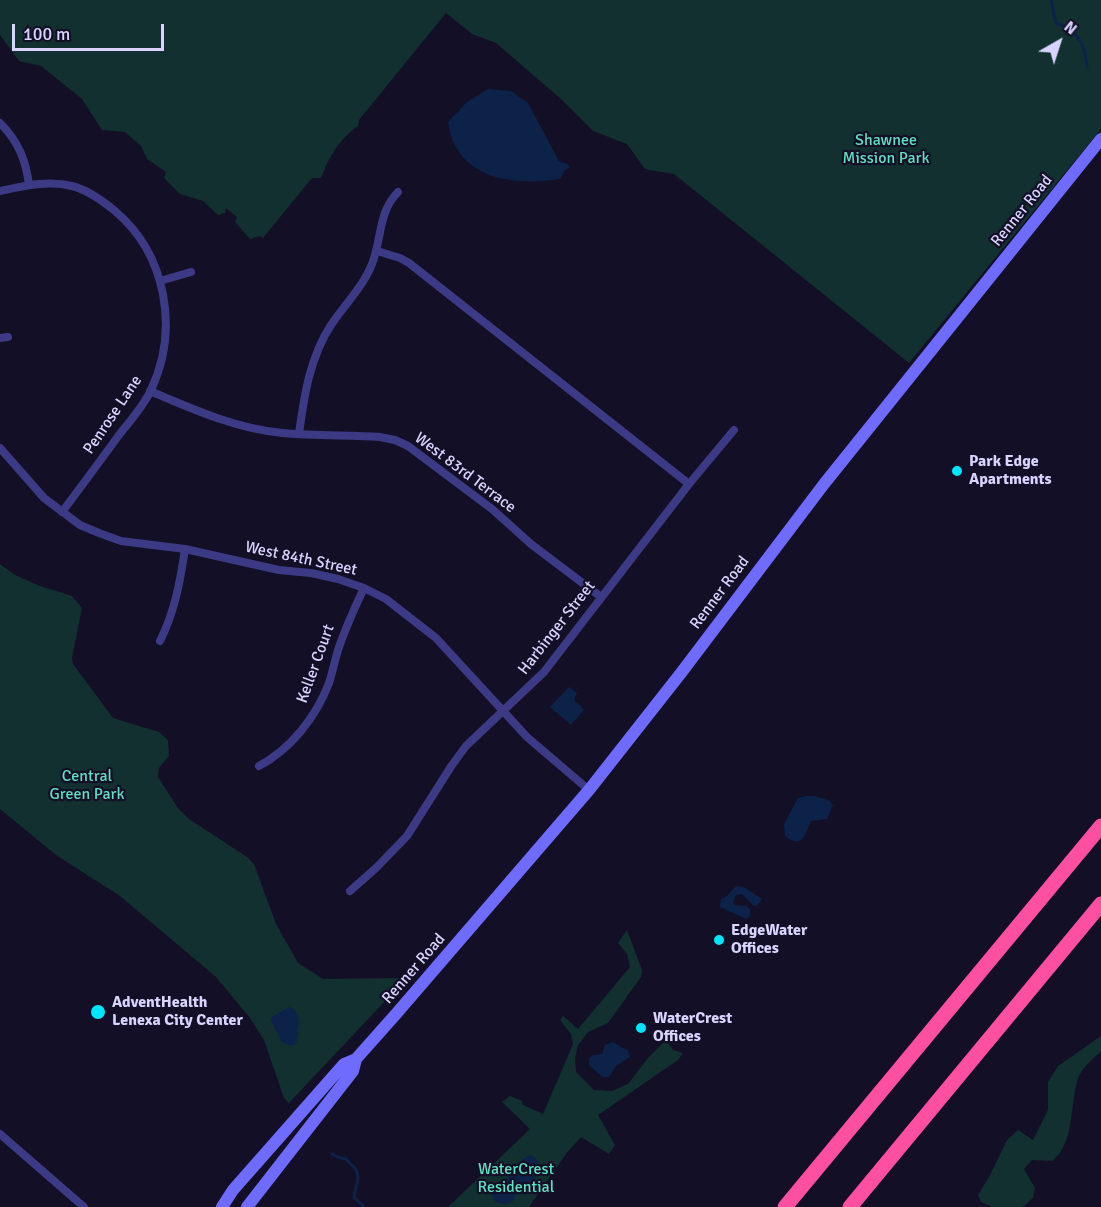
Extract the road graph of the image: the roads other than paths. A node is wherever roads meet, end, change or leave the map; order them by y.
1 (0, 123) edge
2 (1101, 139) edge
3 (29, 185) junction
4 (0, 191) edge
5 (399, 192) dead end
6 (377, 250) junction
7 (190, 272) dead end
8 (160, 281) junction
9 (150, 391) junction
10 (734, 430) dead end
11 (299, 434) junction
12 (0, 448) edge
13 (689, 484) junction
14 (62, 512) junction
15 (185, 549) junction
16 (364, 588) junction
17 (600, 597) junction
18 (160, 641) dead end
19 (503, 712) junction
20 (259, 766) dead end
21 (589, 790) junction
22 (1101, 826) edge
23 (350, 891) dead end
24 (1101, 904) edge
25 (356, 1059) junction
26 (0, 1134) edge
27 (84, 1207) edge
28 (222, 1207) edge
29 (247, 1207) edge
30 (785, 1207) edge
31 (850, 1207) edge

1 - 3 street
2 - 21 main road, Renner Road
3 - 4 street, Penrose Lane
3 - 8 street, Penrose Lane
5 - 6 street
6 - 11 street
6 - 13 street
7 - 8 street
8 - 9 street, Penrose Lane
9 - 11 street, West 83rd Terrace
9 - 14 street, Penrose Lane
10 - 13 street, Harbinger Street
11 - 17 street, West 83rd Terrace
12 - 14 street, West 84th Street
13 - 17 street, Harbinger Street
14 - 15 street, West 84th Street
15 - 16 street, West 84th Street
15 - 18 street
16 - 19 street, West 84th Street
16 - 20 street, Keller Court
17 - 19 street, Harbinger Street
19 - 21 street, West 84th Street
19 - 23 street, Harbinger Street
21 - 25 main road, Renner Road
22 - 30 highway
24 - 31 highway
25 - 28 main road, Renner Road
25 - 29 main road, Renner Road
26 - 27 street

